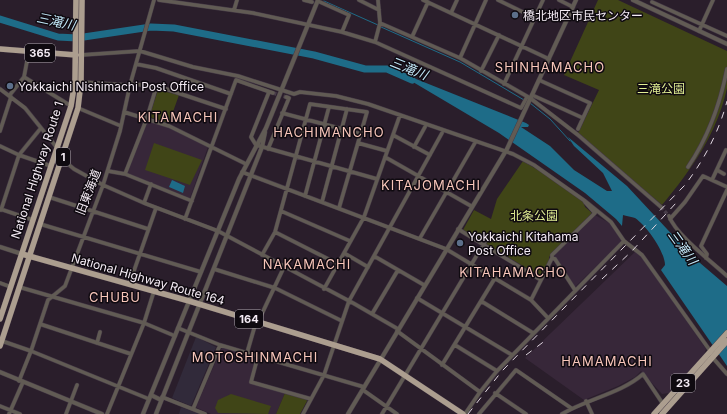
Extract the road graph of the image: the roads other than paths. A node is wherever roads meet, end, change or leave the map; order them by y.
1 (154, 0) edge
2 (159, 0) edge
3 (198, 0) edge
4 (237, 0) edge
5 (304, 0) edge
6 (359, 0) edge
7 (378, 0) edge
8 (423, 0) edge
9 (457, 0) edge
10 (486, 0) edge
11 (498, 0) edge
12 (543, 0) edge
13 (559, 0) edge
14 (576, 0) edge
15 (632, 0) edge
16 (713, 0) edge
17 (177, 1) edge
18 (319, 1) edge
19 (652, 1) edge
20 (312, 2) dead end
21 (428, 2) junction
22 (79, 3) edge
23 (198, 5) junction
24 (573, 7) junction
25 (649, 8) junction
26 (234, 10) junction
27 (379, 10) junction
28 (451, 13) junction
29 (535, 18) junction
30 (308, 24) junction
31 (475, 24) junction
32 (380, 25) junction
33 (702, 25) junction
34 (699, 31) junction
35 (342, 32) junction
36 (499, 35) junction
37 (727, 36) edge
38 (412, 37) junction
39 (375, 42) junction
40 (727, 44) edge
41 (522, 46) junction
42 (0, 49) edge
43 (140, 50) junction
44 (78, 55) junction
45 (28, 56) dead end
46 (460, 58) junction
47 (549, 59) junction
48 (136, 64) junction
49 (727, 69) edge
50 (481, 71) junction
51 (24, 77) junction
52 (539, 80) junction
53 (81, 82) junction
54 (504, 84) junction
55 (130, 85) junction
56 (156, 88) junction
57 (282, 88) junction
58 (0, 90) edge
59 (231, 94) junction
60 (10, 96) junction
61 (286, 97) dead end
62 (529, 97) junction
63 (71, 106) junction
64 (329, 107) junction
65 (78, 108) junction
66 (226, 109) junction
67 (347, 109) junction
68 (124, 112) junction
69 (282, 113) junction
70 (400, 115) junction
71 (147, 118) junction
72 (583, 118) junction
73 (306, 120) junction
74 (2, 121) edge
75 (324, 124) junction
76 (121, 126) junction
77 (425, 127) dead end
78 (41, 128) junction
79 (266, 128) junction
80 (342, 129) junction
81 (578, 129) dead end
82 (0, 131) edge
83 (442, 133) dead end
84 (361, 134) junction
85 (393, 136) junction
86 (476, 141) junction
87 (358, 143) junction
88 (256, 145) junction
89 (0, 146) edge
90 (212, 147) junction
91 (262, 147) junction
92 (414, 147) junction
93 (58, 149) junction
94 (268, 149) junction
95 (506, 150) junction
96 (726, 150) dead end
97 (388, 151) junction
98 (19, 155) junction
99 (430, 155) junction
100 (296, 156) junction
101 (385, 157) junction
102 (62, 159) junction
103 (314, 162) junction
104 (246, 164) junction
105 (51, 166) junction
106 (332, 166) junction
107 (688, 167) dead end
108 (717, 170) junction
109 (108, 171) junction
110 (242, 172) junction
111 (350, 172) junction
112 (125, 174) junction
113 (724, 174) dead end
114 (251, 175) junction
115 (418, 176) junction
116 (378, 179) junction
117 (712, 180) junction
118 (151, 184) junction
119 (103, 185) junction
120 (727, 187) edge
121 (287, 189) junction
122 (727, 190) edge
123 (446, 192) junction
124 (305, 196) junction
125 (49, 197) junction
126 (192, 201) junction
127 (585, 201) junction
128 (322, 202) junction
129 (144, 203) junction
130 (471, 206) junction
131 (661, 207) tunnel mouth
132 (156, 208) junction
133 (340, 208) junction
134 (1, 210) edge
135 (281, 211) junction
136 (91, 212) junction
137 (364, 217) junction
138 (185, 219) junction
139 (33, 220) junction
140 (40, 224) junction
141 (390, 227) junction
142 (148, 229) junction
143 (458, 229) junction
144 (218, 231) junction
145 (275, 232) junction
146 (82, 237) junction
147 (227, 237) junction
148 (420, 238) junction
149 (486, 240) dead end
150 (350, 241) junction
151 (624, 241) junction
152 (484, 245) junction
153 (0, 247) edge
154 (446, 249) junction
155 (140, 253) junction
156 (344, 253) junction
157 (22, 254) junction
158 (262, 255) junction
159 (29, 256) junction
160 (374, 256) junction
161 (552, 258) junction
162 (706, 258) junction
163 (338, 264) junction
164 (472, 264) junction
165 (284, 267) junction
166 (368, 267) junction
167 (71, 268) junction
168 (214, 269) junction
169 (398, 270) junction
170 (201, 272) junction
171 (727, 276) edge
172 (495, 278) junction
173 (541, 280) junction
174 (0, 283) edge
175 (129, 285) junction
176 (424, 285) junction
177 (11, 287) junction
178 (19, 287) junction
179 (275, 288) junction
180 (324, 289) junction
181 (575, 290) junction
182 (154, 291) junction
183 (52, 296) junction
184 (417, 298) junction
185 (531, 300) junction
186 (189, 301) junction
187 (349, 301) junction
188 (481, 301) junction
189 (199, 304) junction
190 (372, 314) junction
191 (442, 314) junction
192 (548, 318) junction
193 (0, 319) edge
194 (342, 321) junction
195 (257, 322) junction
196 (144, 323) junction
197 (40, 324) junction
198 (178, 328) junction
199 (465, 328) junction
200 (398, 330) junction
201 (100, 332) dead end
202 (188, 332) junction
203 (533, 333) junction
204 (727, 333) edge
205 (175, 336) junction
206 (727, 341) edge
207 (97, 343) junction
208 (1, 344) edge
209 (220, 344) junction
210 (333, 344) junction
211 (454, 345) junction
212 (420, 349) junction
213 (31, 351) junction
214 (247, 353) junction
215 (131, 354) junction
216 (713, 354) junction
217 (512, 355) junction
218 (258, 356) junction
219 (380, 359) junction
220 (442, 365) junction
221 (497, 371) junction
222 (0, 372) edge
223 (405, 374) junction
224 (727, 374) edge
225 (324, 375) junction
226 (21, 381) junction
227 (77, 385) dead end
228 (118, 387) junction
229 (363, 388) junction
230 (480, 392) junction
231 (495, 393) junction
232 (150, 397) junction
233 (162, 398) junction
234 (311, 399) junction
235 (71, 401) junction
236 (586, 401) junction
237 (663, 404) junction
238 (0, 406) edge
239 (386, 407) junction
240 (571, 408) junction
241 (193, 409) junction
242 (9, 412) edge
243 (665, 413) edge
244 (20, 414) edge
245 (66, 414) edge
246 (102, 414) edge
247 (107, 414) edge
248 (144, 414) edge
249 (156, 414) edge
250 (205, 414) edge
251 (303, 414) edge
252 (348, 414) edge
253 (382, 414) edge
254 (397, 414) edge
255 (464, 414) edge
256 (479, 414) edge
257 (526, 414) edge
258 (562, 414) edge
259 (592, 414) edge
260 (654, 414) edge

1 - 43 street, 旧東海道
2 - 17 street
3 - 23 street
4 - 26 street
5 - 20 street
6 - 27 street
7 - 27 street
8 - 21 street
9 - 28 street
10 - 31 street
11 - 29 street
12 - 29 street
13 - 24 street
14 - 24 street
15 - 25 street
16 - 33 street
17 - 23 street
18 - 30 street
18 - 35 street
19 - 25 street
19 - 33 street
21 - 28 street
21 - 38 street
22 - 44 highway, National Highway Route 1 / 1
23 - 26 street
24 - 47 street
25 - 34 street
26 - 30 street
27 - 32 street
28 - 31 street
29 - 41 street
30 - 35 street
30 - 57 street
31 - 36 street
31 - 46 street
32 - 38 street
32 - 39 street
33 - 34 street
33 - 37 street
34 - 40 street
35 - 39 street
36 - 41 street
36 - 50 street
38 - 46 street
39 - 62 street
41 - 47 street
41 - 54 street
42 - 44 highway, 365
43 - 44 street
43 - 48 street, 旧東海道
43 - 57 street
44 - 53 highway, National Highway Route 1 / 1
44 - 63 highway, National Highway Route 1 / 1
45 - 51 street
46 - 50 street
47 - 52 street
48 - 55 street, 旧東海道
48 - 59 street
49 - 107 street
50 - 54 street
51 - 60 street
51 - 63 street
52 - 62 street
52 - 72 street
53 - 55 street
53 - 65 highway, National Highway Route 1 / 1
54 - 62 street
55 - 56 street
55 - 68 street, 旧東海道
56 - 66 street
56 - 71 street
57 - 70 street
57 - 79 street
58 - 60 street
59 - 66 street
59 - 88 street
60 - 74 street
60 - 78 street
61 - 69 street
62 - 72 street
62 - 95 street
62 - 131 street
63 - 93 highway, National Highway Route 1 / 1
64 - 67 street
64 - 73 street
64 - 75 street
65 - 76 street
65 - 102 highway, National Highway Route 1 / 1
66 - 90 street
67 - 80 street
67 - 84 street
68 - 71 street
68 - 76 street, 旧東海道
69 - 73 street
69 - 94 street
70 - 85 street
70 - 86 street
71 - 90 street
71 - 112 street
72 - 81 street
73 - 75 street
73 - 100 street
74 - 82 street
75 - 80 street
75 - 103 street
76 - 109 street, 旧東海道
77 - 92 street
78 - 93 street
78 - 98 street
79 - 88 street
79 - 91 street
80 - 84 street
80 - 106 street
83 - 99 street
84 - 87 street
85 - 92 street
85 - 97 street
86 - 95 street
86 - 123 street
87 - 97 street
87 - 111 street
88 - 91 street
88 - 104 street
89 - 98 street
90 - 104 street
90 - 126 street
91 - 94 street
91 - 114 street
92 - 99 street
93 - 102 street
93 - 105 highway, National Highway Route 1 / 1
94 - 100 street
95 - 127 street
95 - 130 street
96 - 108 street
97 - 101 street
98 - 105 street
98 - 134 street
99 - 115 street
100 - 103 street
100 - 121 street
101 - 115 street
101 - 116 street
102 - 119 street
102 - 125 highway, National Highway Route 1 / 1
103 - 106 street
103 - 124 street
104 - 110 street
105 - 139 highway, National Highway Route 1 / 1
106 - 111 street
106 - 128 street
108 - 113 street
108 - 117 street
109 - 112 street
109 - 119 street, 旧東海道
110 - 114 street
110 - 144 street
111 - 116 street
111 - 133 street
112 - 118 street
114 - 121 street
114 - 147 street
115 - 123 street
115 - 141 street
116 - 137 street
117 - 120 street
117 - 162 street
118 - 126 street
118 - 129 street
119 - 129 street
119 - 136 street, 旧東海道
121 - 124 street
121 - 135 street
122 - 162 street
123 - 130 street
123 - 148 street
124 - 128 street
125 - 136 street
125 - 140 highway, National Highway Route 1 / 1
126 - 138 street
127 - 151 street
127 - 161 street
128 - 133 street
129 - 132 street
130 - 143 street
132 - 138 street
132 - 142 street
133 - 137 street
134 - 139 street
135 - 145 street
135 - 150 street
136 - 142 street
136 - 146 street, 旧東海道
137 - 141 street
137 - 150 street
138 - 144 street
139 - 157 highway, National Highway Route 1 / 1
140 - 146 street
140 - 159 highway, National Highway Route 1 / 1
141 - 148 street
141 - 160 street
142 - 155 street
143 - 152 street
143 - 154 street
144 - 147 street
144 - 170 street
145 - 158 street
145 - 163 street
146 - 155 street
146 - 167 street, 旧東海道
147 - 158 street
147 - 168 street
148 - 154 street
149 - 152 street
150 - 156 street
151 - 181 street
151 - 216 street
152 - 164 street
152 - 173 street
153 - 157 street
154 - 164 street
154 - 176 street
155 - 170 street
155 - 175 street
156 - 163 street
156 - 166 street
157 - 159 highway, National Highway Route 164 / 164
157 - 177 highway, National Highway Route 1 / 1
158 - 165 street
159 - 167 highway, National Highway Route 164 / 164
159 - 178 highway, National Highway Route 1 / 1
160 - 166 street
160 - 169 street
161 - 173 street
161 - 181 street
162 - 171 street
163 - 180 street
164 - 172 street
164 - 191 street
165 - 179 street
165 - 180 street
166 - 187 street
167 - 175 highway, National Highway Route 164 / 164
167 - 183 street, 旧東海道
168 - 179 street
168 - 189 street
169 - 176 street
169 - 190 street
170 - 186 street
172 - 185 street
172 - 188 street
173 - 185 street
174 - 177 street
175 - 182 highway, National Highway Route 164 / 164
176 - 184 street
177 - 193 highway, National Highway Route 1 / 1
178 - 183 street
178 - 208 highway, National Highway Route 1 / 1
179 - 194 street
179 - 195 street
180 - 187 street
181 - 192 street
182 - 186 highway, National Highway Route 164 / 164
182 - 196 street
183 - 196 street
183 - 197 street, 旧東海道
184 - 191 street
184 - 200 street
185 - 192 street
186 - 189 highway, National Highway Route 164 / 164
186 - 198 street
187 - 190 street
187 - 194 street
188 - 199 street
188 - 203 street
189 - 195 highway, National Highway Route 164 / 164
189 - 202 street
190 - 200 street
191 - 199 street
191 - 212 street
192 - 203 street
194 - 210 street
195 - 210 highway, National Highway Route 164 / 164
195 - 214 street
196 - 205 street
196 - 215 street
197 - 207 street
197 - 213 street, 旧東海道
198 - 202 street
198 - 205 street
199 - 211 street
199 - 217 street
200 - 212 street
200 - 219 street
201 - 207 street
202 - 209 street
202 - 233 street
203 - 217 street
204 - 216 highway, 23
205 - 232 street
206 - 216 highway, 23
207 - 215 street
208 - 213 street
209 - 214 street
209 - 241 street
210 - 219 highway, National Highway Route 164 / 164
210 - 225 street
211 - 220 street
211 - 221 street
212 - 220 street
212 - 223 street
213 - 226 street, 旧東海道
213 - 228 street
214 - 218 street
215 - 228 street
216 - 224 street
216 - 237 highway, 23
216 - 243 highway, 23
217 - 221 street
218 - 225 street
218 - 234 street
219 - 223 highway, National Highway Route 164 / 164
219 - 229 street
220 - 230 street
221 - 230 street
222 - 226 street
223 - 239 street
223 - 255 highway, National Highway Route 164 / 164
225 - 229 street
225 - 234 street
226 - 235 street
226 - 242 street, 旧東海道
227 - 235 street
228 - 232 street
228 - 247 street
229 - 239 street
229 - 252 street
230 - 255 street
231 - 240 street
231 - 256 street
231 - 257 street
232 - 233 street
232 - 248 street
233 - 241 street
233 - 249 street
234 - 251 street
235 - 245 street
235 - 246 street
236 - 237 street
236 - 240 street
236 - 259 street
237 - 243 street
237 - 260 highway, 23
238 - 242 street
239 - 253 street
239 - 254 street
240 - 258 street
241 - 250 street
242 - 244 street

